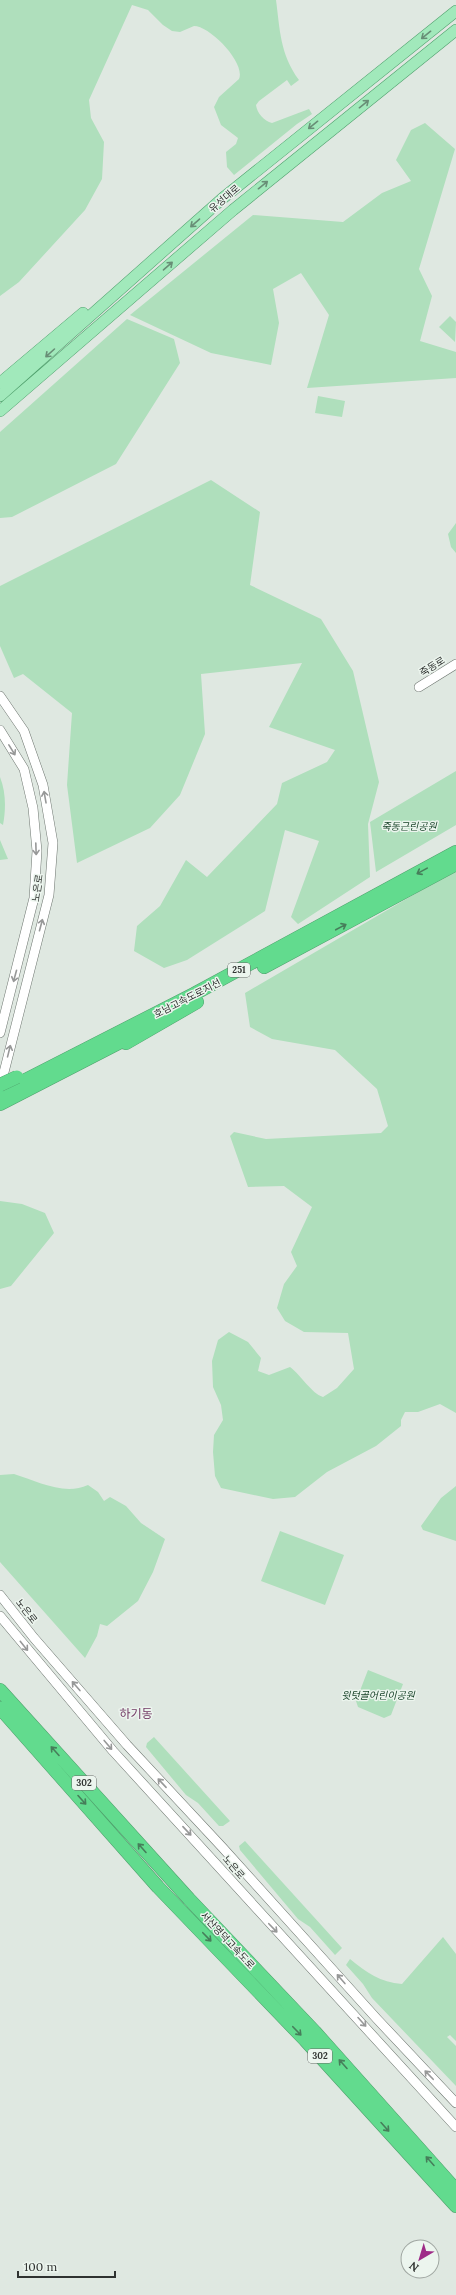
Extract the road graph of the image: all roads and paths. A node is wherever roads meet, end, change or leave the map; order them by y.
1 (456, 11) edge
2 (456, 30) edge
3 (131, 280) junction
4 (138, 292) junction
5 (0, 383) edge
6 (0, 396) edge
7 (0, 411) edge
8 (0, 420) edge
9 (456, 664) edge
10 (419, 687) dead end
11 (0, 696) edge
12 (0, 730) edge
13 (456, 852) edge
14 (456, 864) edge
15 (195, 998) junction
16 (0, 1033) edge
17 (0, 1084) edge
18 (0, 1089) edge
19 (20, 1089) junction
20 (0, 1094) edge
21 (0, 1104) edge
22 (0, 1113) edge
23 (0, 1595) edge
24 (1, 1617) edge
25 (0, 1690) edge
26 (0, 1708) edge
27 (456, 2104) edge
28 (456, 2127) edge
29 (456, 2190) edge
30 (456, 2206) edge

1 -> 3 main road, 유성대로
4 -> 2 main road, 유성대로
3 - 5 main road
3 -> 6 main road, 유성대로
4 - 7 main road, 유성대로
4 - 8 main road
9 - 10 street, 죽동로
18 -> 11 street, 노은로
12 -> 16 street, 노은로
13 -> 15 highway, 호남고속도로지선 / 251
15 -> 14 highway, 호남고속도로지선 / 251
15 - 19 highway
15 - 19 highway, 호남고속도로지선 / 251
17 - 19 highway, bridge
19 - 20 highway, 호남고속도로지선 / 251
19 - 21 highway, 호남고속도로지선 / 251
19 - 22 highway
27 -> 23 street, 노은로
24 -> 28 street, 노은로
29 -> 25 highway, 서산영덕고속도로 / 302
26 -> 30 highway, 서산영덕고속도로 / 302

